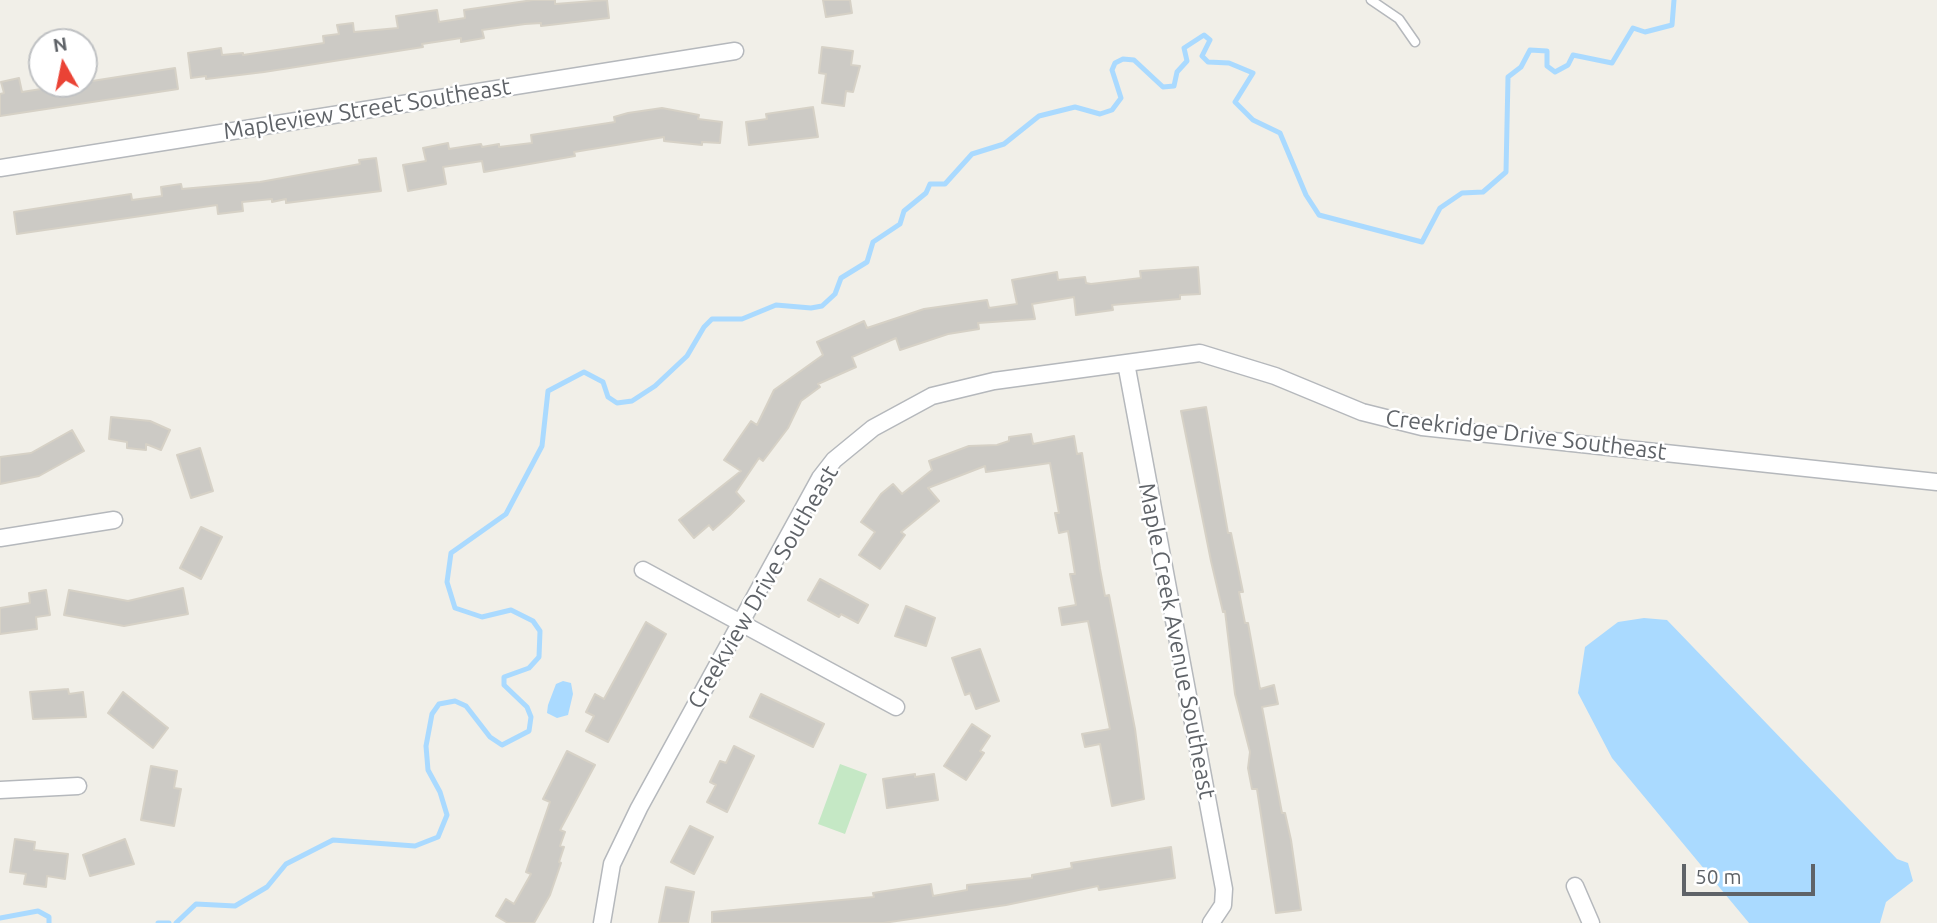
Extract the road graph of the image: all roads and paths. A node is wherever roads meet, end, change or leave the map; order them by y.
1 (1371, 0) edge
2 (1415, 42) dead end
3 (735, 51) dead end
4 (0, 167) edge
5 (1125, 363) junction
6 (1937, 482) edge
7 (114, 520) dead end
8 (0, 538) edge
9 (643, 570) dead end
10 (741, 621) junction
11 (896, 707) dead end
12 (78, 786) dead end
13 (0, 790) edge
14 (1575, 886) dead end
15 (1214, 920) edge
16 (602, 923) edge
17 (1591, 923) edge

1 - 2 lane
3 - 4 street, Mapleview Street Southeast
5 - 6 street, Creekridge Drive Southeast
5 - 10 street, Creekview Drive Southeast
5 - 15 street, Maple Creek Avenue Southeast
7 - 8 street
9 - 10 street
10 - 11 street
10 - 16 street, Creekview Drive Southeast
12 - 13 street
14 - 17 street

